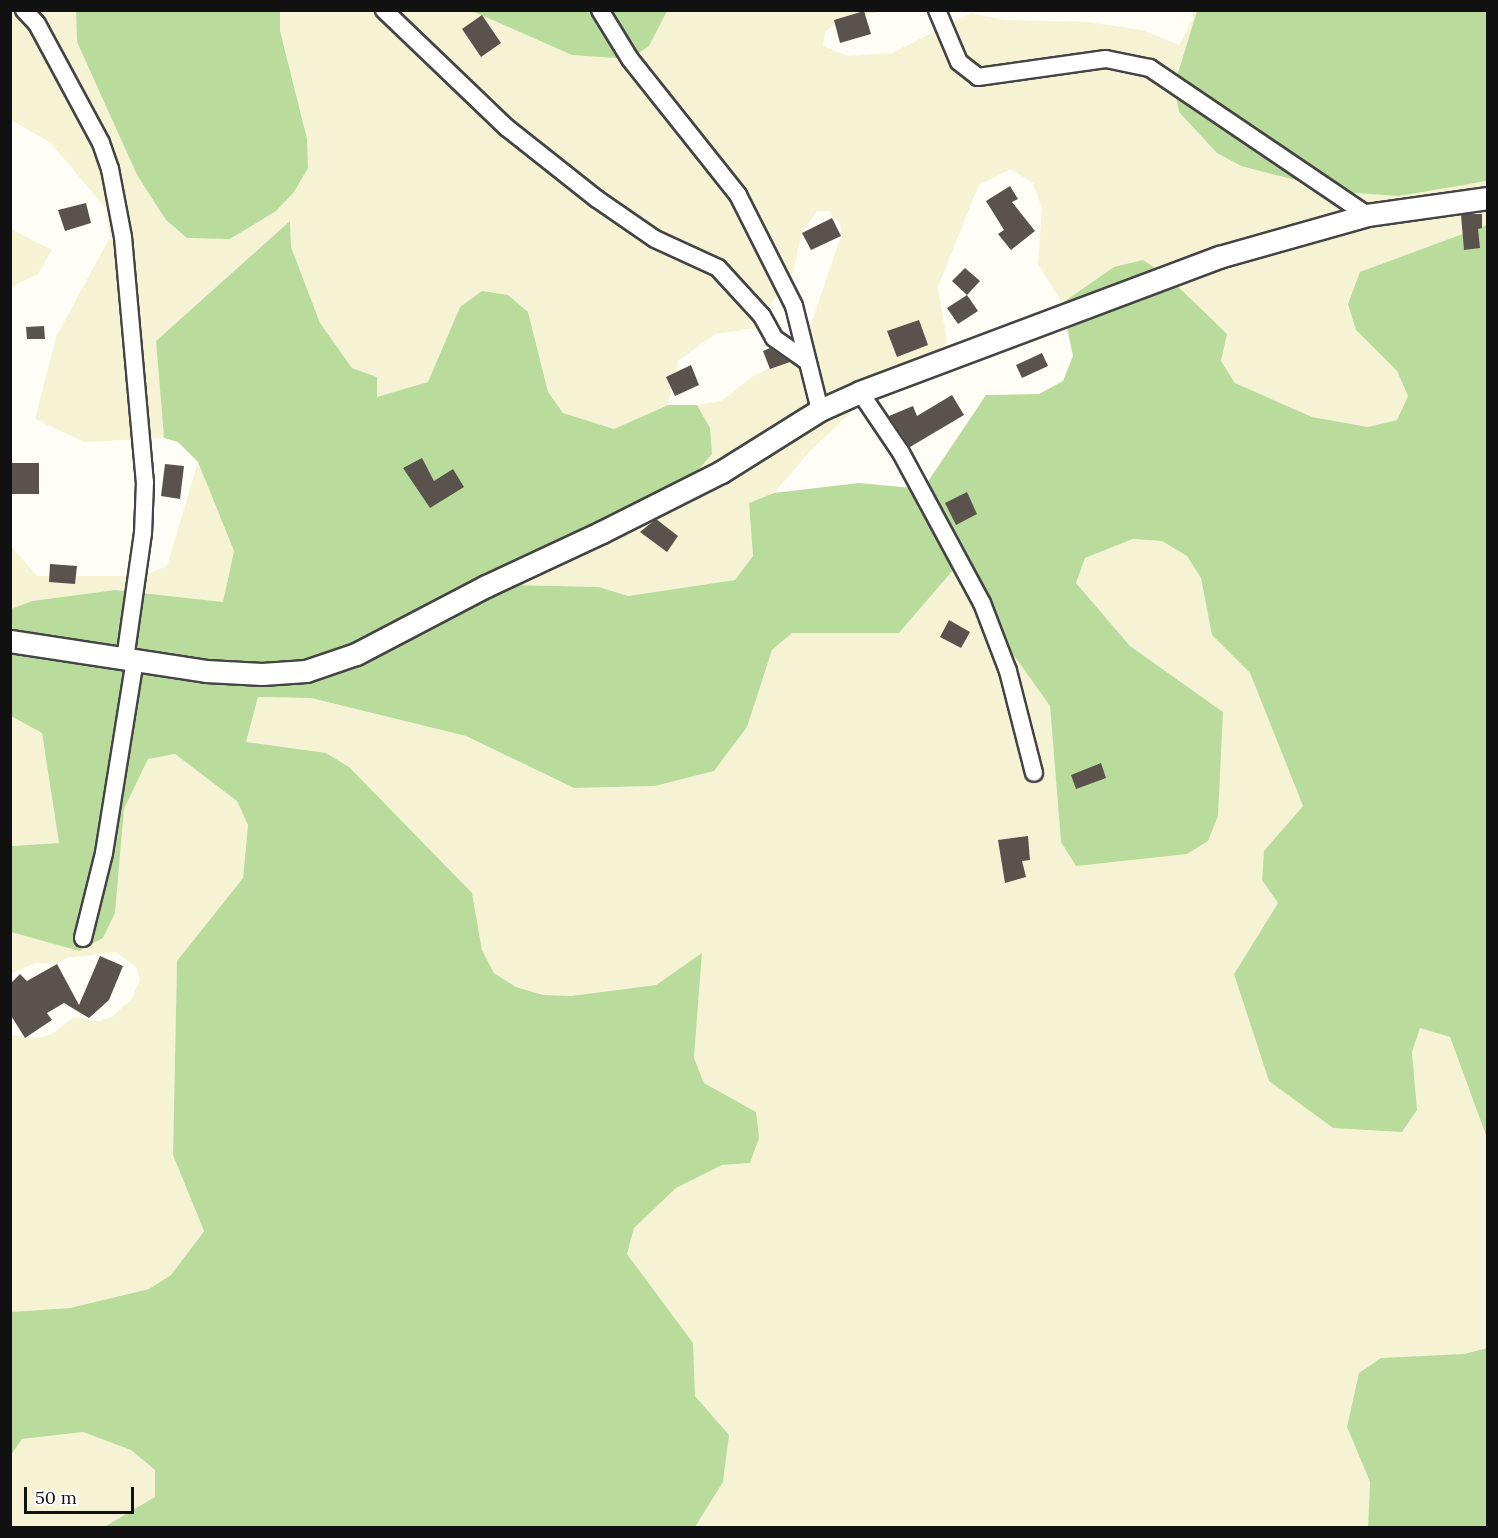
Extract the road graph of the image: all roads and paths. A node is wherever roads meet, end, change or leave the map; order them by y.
1 (24, 10) edge
2 (384, 10) edge
3 (600, 10) edge
4 (937, 10) edge
5 (1488, 198) edge
6 (1367, 214) junction
7 (806, 360) junction
8 (860, 393) junction
9 (820, 410) junction
10 (10, 641) edge
11 (130, 659) junction
12 (1034, 773) dead end
13 (83, 938) dead end

1 - 11 street
2 - 7 street
3 - 7 street
4 - 6 street
5 - 6 street
6 - 8 street
7 - 9 street
8 - 9 street
8 - 12 street
9 - 11 street
10 - 11 street
11 - 13 street

